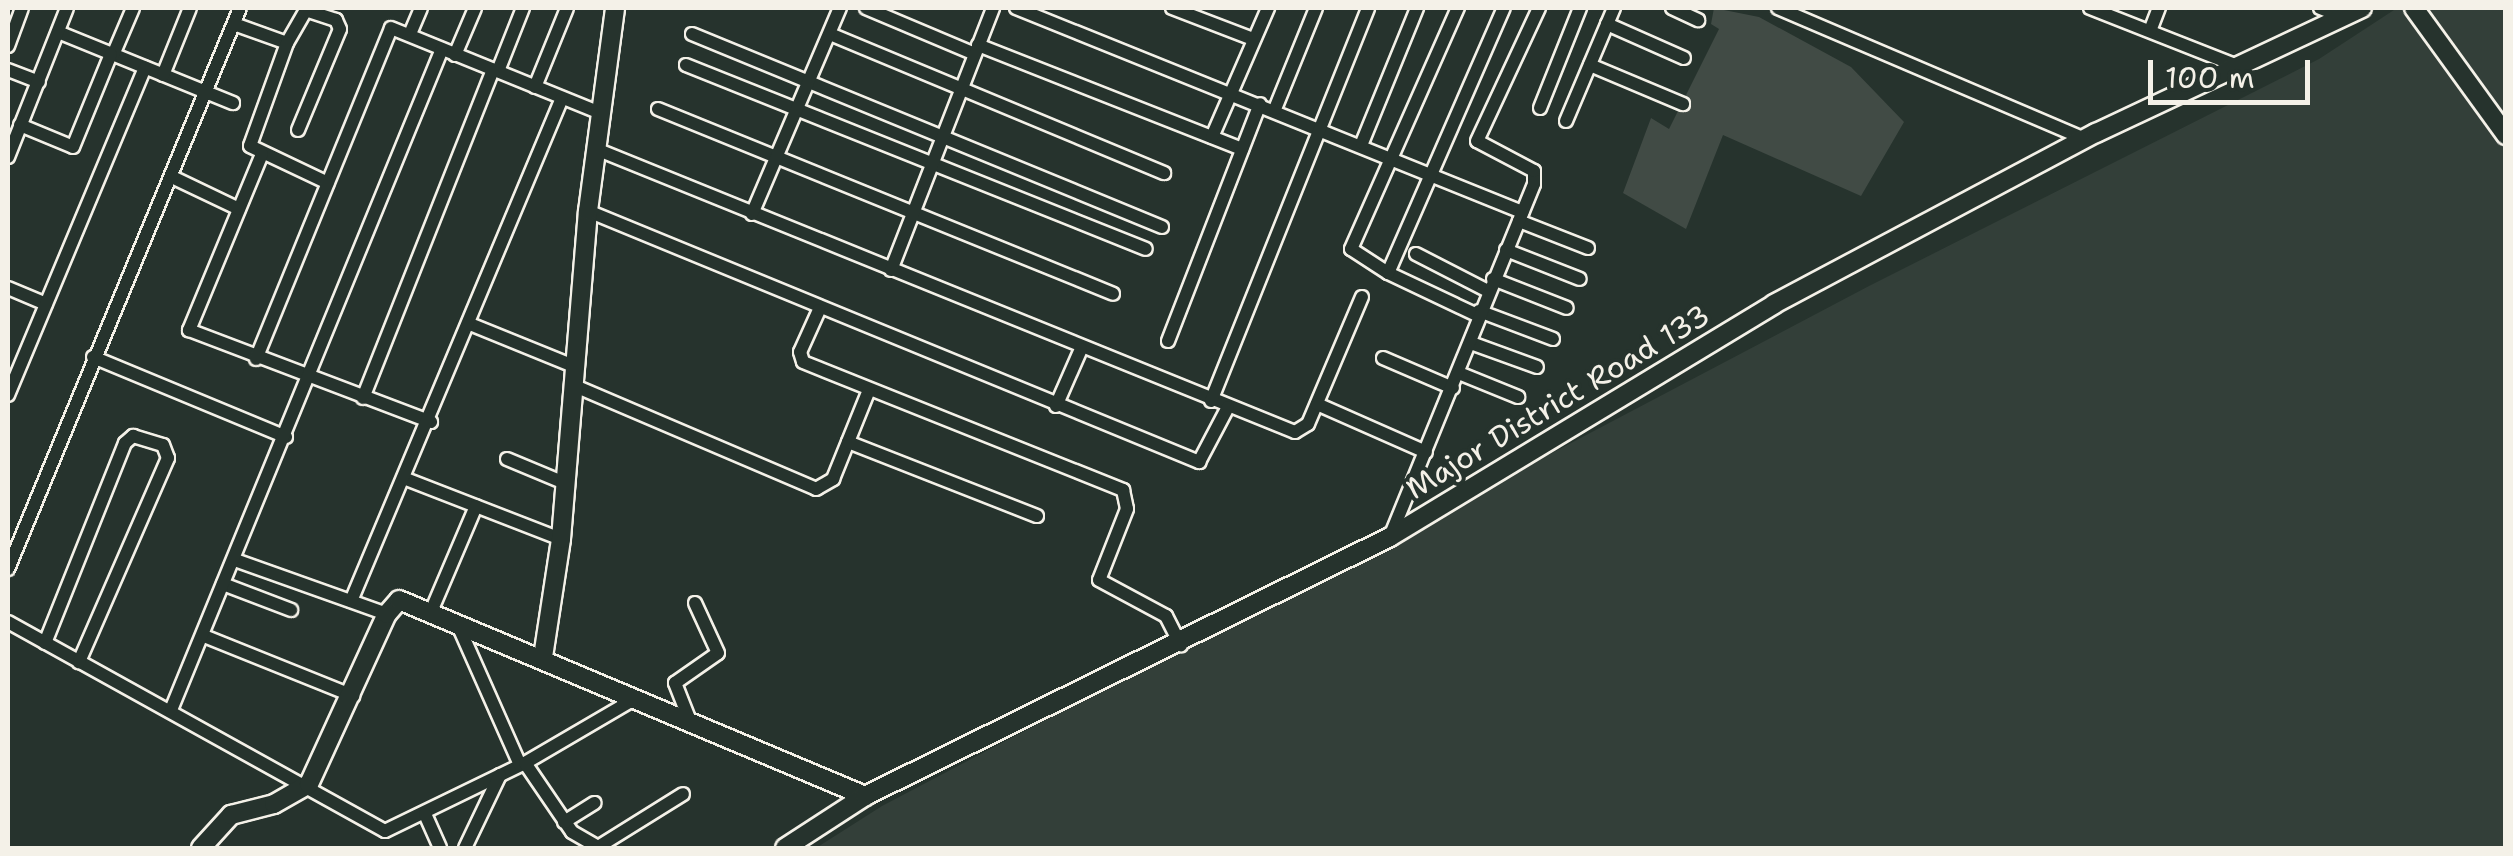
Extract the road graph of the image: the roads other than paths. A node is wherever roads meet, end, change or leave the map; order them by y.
1 (22, 8) edge
2 (67, 8) edge
3 (133, 8) edge
4 (190, 8) edge
5 (240, 8) edge
6 (421, 8) edge
7 (475, 8) edge
8 (523, 8) edge
9 (567, 8) edge
10 (616, 8) edge
11 (840, 8) edge
12 (866, 8) edge
13 (993, 8) edge
14 (1016, 8) edge
15 (1172, 8) edge
16 (1268, 8) edge
17 (1316, 8) edge
18 (1368, 8) edge
19 (1417, 8) edge
20 (1458, 8) edge
21 (1504, 8) edge
22 (1539, 8) edge
23 (1580, 8) edge
24 (1614, 8) edge
25 (1672, 8) edge
26 (1778, 8) edge
27 (2090, 8) edge
28 (2159, 8) edge
29 (2320, 8) edge
30 (2362, 8) edge
31 (2414, 8) edge
32 (327, 12) edge
33 (2344, 17) junction
34 (1698, 20) dead end
35 (234, 24) junction
36 (1607, 24) junction
37 (2150, 31) junction
38 (58, 32) junction
39 (410, 34) junction
40 (692, 34) dead end
41 (830, 34) junction
42 (1253, 39) junction
43 (286, 43) junction
44 (8, 46) edge
45 (976, 49) junction
46 (449, 52) junction
47 (112, 54) junction
48 (1684, 58) dead end
49 (686, 64) dead end
50 (1590, 65) junction
51 (2235, 66) junction
52 (145, 68) junction
53 (8, 70) edge
54 (495, 71) junction
55 (163, 75) junction
56 (809, 78) junction
57 (39, 82) junction
58 (535, 87) junction
59 (961, 90) junction
60 (206, 92) junction
61 (1230, 92) junction
62 (562, 98) junction
63 (233, 103) dead end
64 (1260, 104) junction
65 (1683, 104) dead end
66 (797, 108) junction
67 (1540, 108) dead end
68 (658, 109) dead end
69 (1275, 110) junction
70 (600, 114) junction
71 (1566, 121) dead end
72 (20, 125) junction
73 (1319, 126) junction
74 (298, 130) dead end
75 (944, 134) junction
76 (2506, 135) edge
77 (1212, 137) junction
78 (2085, 139) junction
79 (1362, 142) junction
80 (596, 149) junction
81 (1242, 150) junction
82 (262, 154) junction
83 (8, 156) edge
84 (776, 156) junction
85 (1394, 158) junction
86 (932, 164) junction
87 (1164, 172) dead end
88 (1431, 174) junction
89 (172, 177) junction
90 (328, 182) junction
91 (239, 208) junction
92 (588, 211) junction
93 (913, 212) junction
94 (752, 214) junction
95 (1520, 217) junction
96 (1162, 227) dead end
97 (1588, 248) dead end
98 (1146, 249) dead end
99 (1506, 250) junction
100 (1416, 254) dead end
101 (891, 270) junction
102 (1388, 273) junction
103 (1580, 279) dead end
104 (1490, 285) junction
105 (9, 294) edge
106 (1113, 294) dead end
107 (1362, 297) dead end
108 (46, 304) junction
109 (1567, 308) dead end
110 (819, 310) junction
111 (1478, 313) junction
112 (470, 324) junction
113 (1553, 339) dead end
114 (1168, 341) dead end
115 (1472, 343) junction
116 (1081, 349) junction
117 (93, 357) junction
118 (1383, 358) dead end
119 (256, 359) junction
120 (1537, 367) dead end
121 (1459, 373) junction
122 (575, 377) junction
123 (310, 379) junction
124 (1452, 388) junction
125 (868, 390) junction
126 (8, 395) edge
127 (1518, 397) dead end
128 (364, 398) junction
129 (1211, 400) junction
130 (1317, 404) junction
131 (1056, 406) junction
132 (1228, 407) junction
133 (431, 422) junction
134 (286, 437) junction
135 (848, 442) junction
136 (1426, 452) junction
137 (507, 458) dead end
138 (406, 478) junction
139 (567, 484) junction
140 (476, 506) junction
141 (1037, 516) dead end
142 (1390, 536) junction
143 (562, 539) junction
144 (234, 560) junction
145 (8, 570) edge
146 (223, 584) junction
147 (350, 601) junction
148 (695, 602) dead end
149 (292, 610) dead end
150 (387, 614) junction
151 (430, 614) junction
152 (8, 622) edge
153 (458, 625) junction
154 (204, 636) junction
155 (45, 643) junction
156 (1180, 645) junction
157 (543, 657) junction
158 (79, 662) junction
159 (354, 696) junction
160 (631, 701) junction
161 (171, 710) junction
162 (690, 721) junction
163 (522, 764) junction
164 (500, 776) junction
165 (310, 784) junction
166 (683, 794) dead end
167 (865, 796) junction
168 (594, 803) dead end
169 (425, 814) junction
170 (564, 822) junction
171 (577, 844) edge
172 (201, 848) edge
173 (440, 848) edge
174 (465, 848) edge
175 (599, 848) edge
176 (785, 848) edge

1 - 44 street
2 - 38 street
3 - 47 street
4 - 55 street
5 - 35 street
6 - 39 street
7 - 46 street
8 - 54 street
9 - 58 street
10 - 70 main road
11 - 41 street
12 - 45 street
13 - 45 street
14 - 61 street
15 - 42 street
16 - 42 street
17 - 69 street
18 - 73 street
19 - 79 street
20 - 85 street
21 - 88 street
22 - 95 street
23 - 67 street
24 - 36 street
25 - 34 street
26 - 78 street
27 - 37 street
28 - 37 street
29 - 33 street
30 - 33 main road, Major District Road 133
31 - 76 main road
32 - 43 street
32 - 74 street
33 - 51 main road, Major District Road 133
35 - 43 street
35 - 60 street
36 - 48 street
36 - 50 street
37 - 51 street
38 - 47 street
38 - 57 street
39 - 46 street
39 - 90 street
40 - 56 street
41 - 56 street
41 - 59 street
42 - 61 street
43 - 82 street
45 - 59 street
45 - 77 street
46 - 54 street
46 - 123 street
47 - 52 street
47 - 72 street
49 - 66 street
50 - 65 street
50 - 71 street
51 - 78 main road, Major District Road 133
52 - 55 street
52 - 108 street
53 - 57 street
54 - 58 street
54 - 128 street
55 - 60 street
56 - 66 street
56 - 75 street
57 - 72 street
58 - 62 street
59 - 75 street
59 - 87 street
60 - 63 street
60 - 89 street
61 - 64 street
61 - 77 street
62 - 70 street
62 - 112 street
64 - 69 street
64 - 81 street
66 - 84 street
66 - 86 street
68 - 84 street
69 - 73 street
70 - 80 main road
72 - 83 street
73 - 79 street
73 - 129 street
75 - 86 street
75 - 96 street
77 - 81 street
78 - 142 main road, Major District Road 133
79 - 85 street
80 - 92 main road
80 - 94 street
81 - 114 street
82 - 90 street
82 - 91 street
84 - 93 street
84 - 94 street
85 - 88 street
85 - 102 street
86 - 93 street
86 - 98 street
88 - 95 street
88 - 102 street
89 - 91 street
89 - 117 street
90 - 119 street
91 - 119 street
92 - 110 street
92 - 122 main road
93 - 101 street
93 - 106 street
94 - 101 street
95 - 97 street
95 - 99 street
99 - 103 street
99 - 104 street
100 - 104 street
101 - 116 street
102 - 111 street
104 - 109 street
104 - 111 street
105 - 108 street
107 - 130 street
108 - 126 street
110 - 125 street
110 - 131 street
111 - 113 street
111 - 115 street
112 - 122 street
112 - 133 street
115 - 120 street
115 - 121 street
116 - 129 street
116 - 131 street
117 - 134 street
117 - 145 street
118 - 124 street
119 - 123 street
121 - 124 street
121 - 127 street
122 - 135 street
122 - 139 main road
123 - 128 street
123 - 134 street
124 - 136 street
125 - 135 street
125 - 156 street
128 - 133 street
129 - 132 street
130 - 132 street
130 - 136 street
131 - 132 street
133 - 138 street
134 - 144 street
135 - 141 street
136 - 142 street
137 - 139 street
138 - 140 street
138 - 147 street
139 - 143 main road
140 - 143 street
140 - 151 street
142 - 156 main road, Major District Road 133
143 - 157 main road
144 - 146 street
144 - 147 street
146 - 149 street
146 - 154 street
147 - 150 street
148 - 162 street
150 - 151 main road
150 - 159 main road
151 - 153 main road
152 - 155 street
153 - 157 main road
153 - 163 street
154 - 159 street
154 - 161 street
155 - 158 street
155 - 158 street
156 - 167 main road, Major District Road 133
157 - 160 main road
158 - 161 street
159 - 165 main road
160 - 162 main road
160 - 163 street
161 - 165 street
162 - 167 main road
163 - 164 street
163 - 170 street
164 - 169 street
164 - 174 street
165 - 169 street
165 - 172 main road
166 - 175 street
167 - 176 main road, Major District Road 133
168 - 170 street
169 - 173 street
170 - 171 street
171 - 175 street

